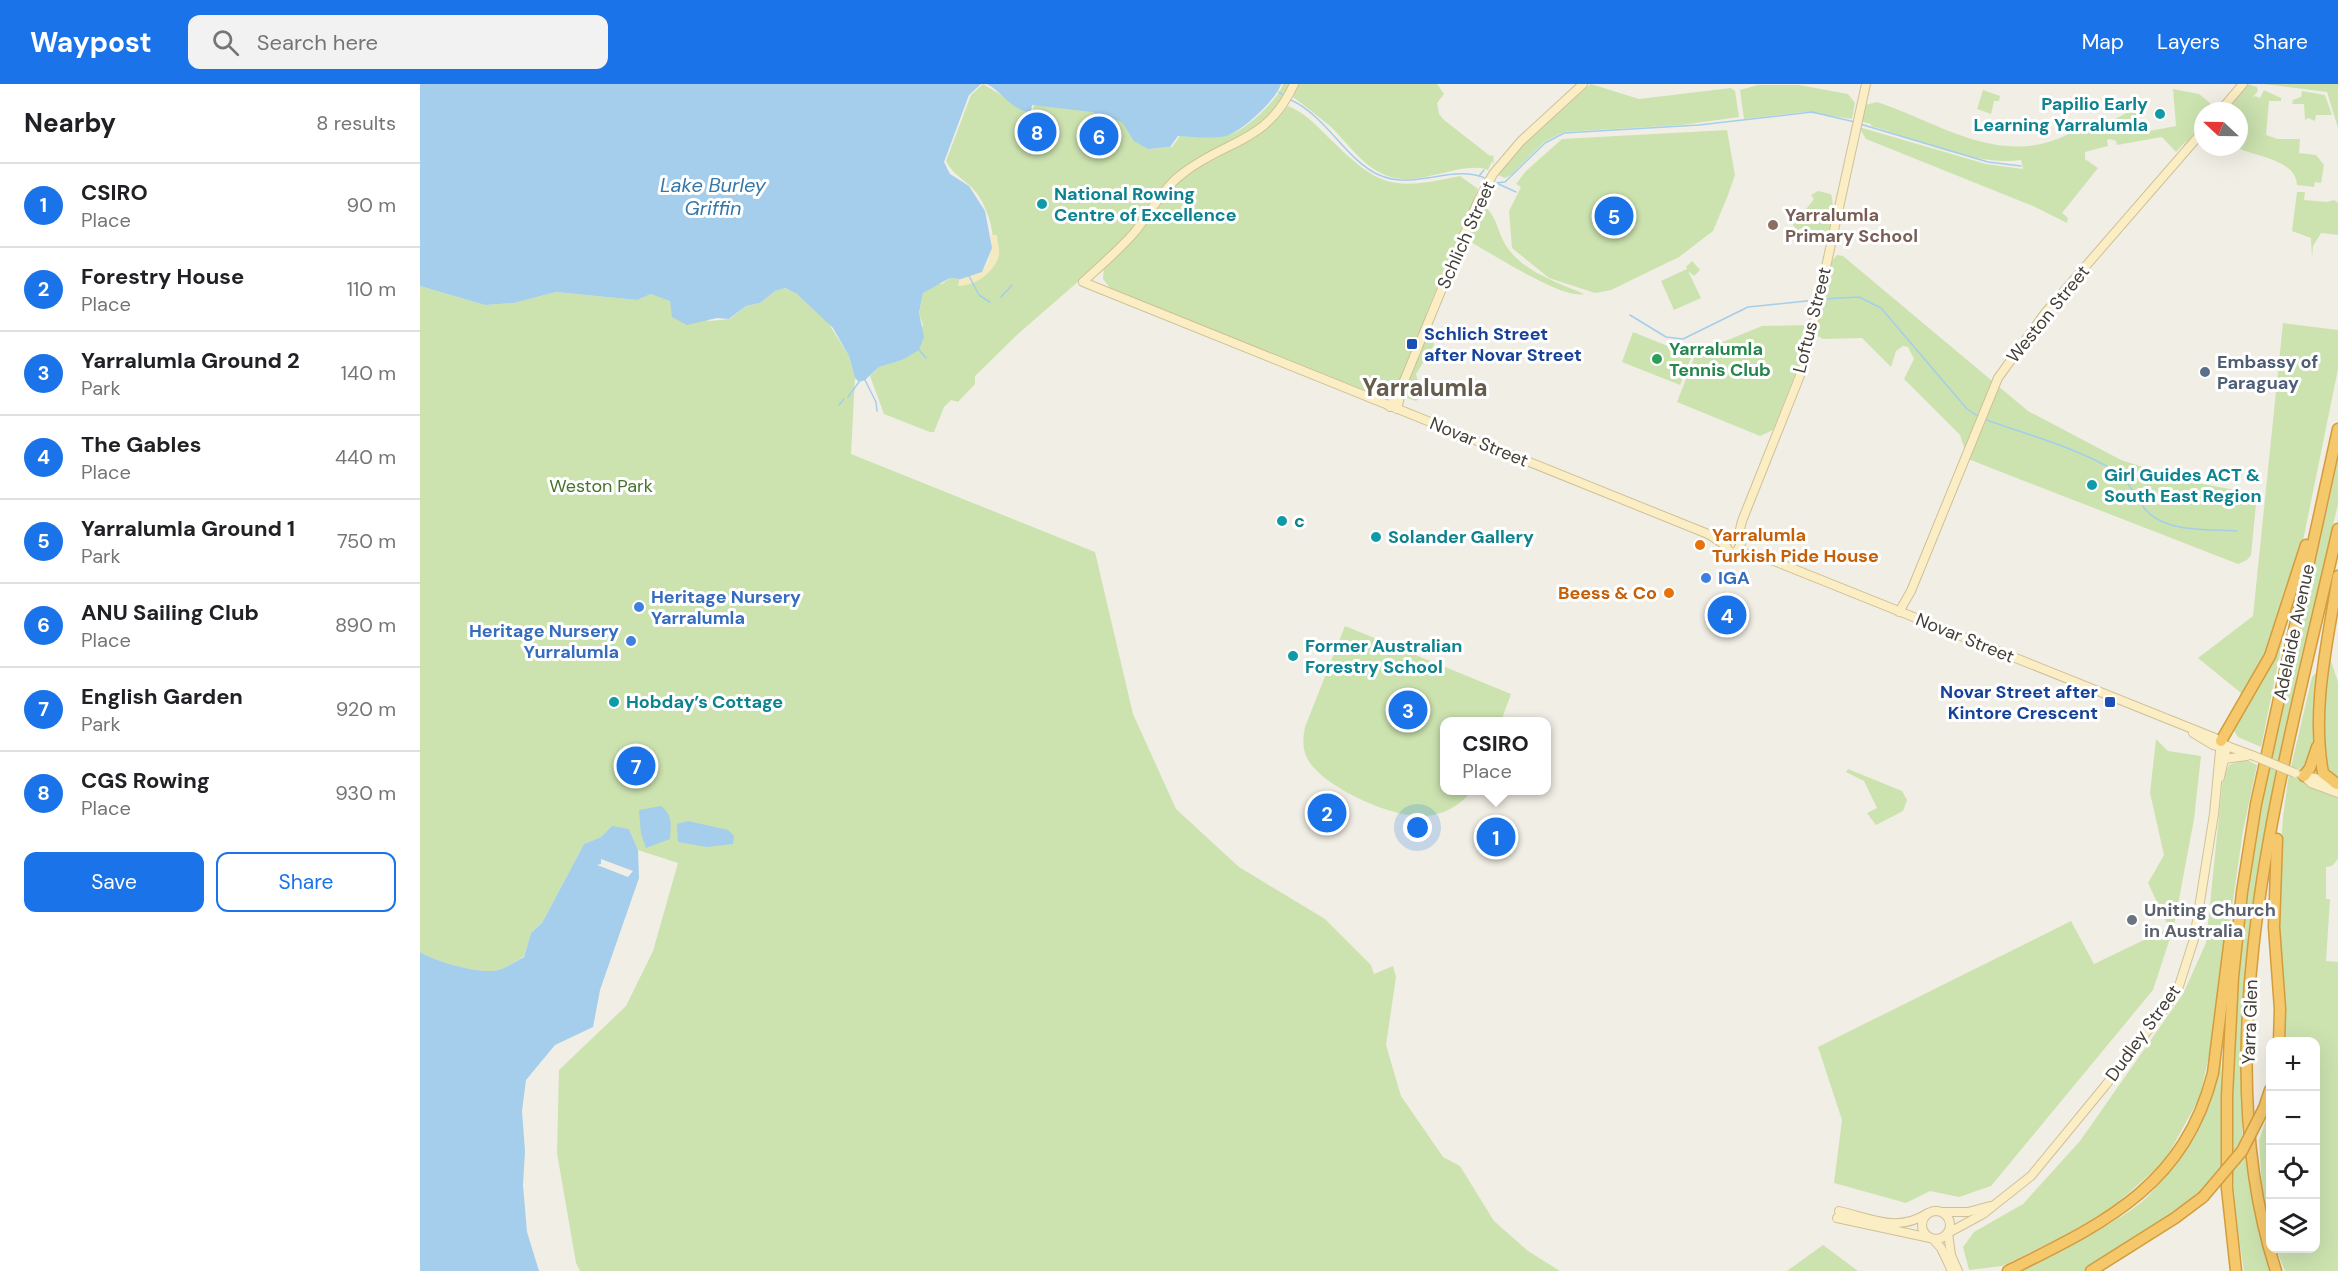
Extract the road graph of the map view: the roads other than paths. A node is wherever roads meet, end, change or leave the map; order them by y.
1 (1294, 84) edge
2 (1583, 84) edge
3 (1866, 84) edge
4 (2243, 84) edge
5 (2228, 102) edge
6 (2194, 141) edge
7 (1101, 266) junction
8 (1102, 289) junction
9 (1393, 408) junction
10 (2338, 429) edge
11 (2330, 465) junction
12 (2338, 529) edge
13 (1733, 540) junction
14 (1737, 551) junction
15 (1759, 555) junction
16 (2338, 576) edge
17 (1902, 613) junction
18 (2319, 735) junction
19 (2222, 745) junction
20 (2254, 756) junction
21 (2224, 759) junction
22 (2294, 774) junction
23 (2217, 784) junction
24 (2338, 787) edge
25 (2250, 834) junction
26 (2279, 1037) edge
27 (2271, 1091) edge
28 (1994, 1204) junction
29 (1942, 1212) junction
30 (1928, 1213) junction
31 (1948, 1233) junction
32 (1931, 1238) junction
33 (1952, 1271) edge
34 (1958, 1271) edge
35 (2008, 1271) edge
36 (2091, 1271) edge
37 (2236, 1271) edge
38 (2276, 1271) edge

1 - 7 main road
2 - 9 main road, Schlich Street
3 - 13 main road, Loftus Street
4 - 5 main road
6 - 17 main road, Weston Street
7 - 8 main road
7 - 8 main road, Novar Street
8 - 9 main road, Novar Street
9 - 13 main road, Novar Street
10 - 11 highway, Adelaide Avenue
11 - 19 highway
11 - 25 highway, Adelaide Avenue
12 - 22 highway, Adelaide Avenue
13 - 14 main road, Loftus Street
13 - 14 main road, Novar Street
13 - 15 main road, Novar Street
14 - 15 main road, Novar Street
15 - 17 main road, Novar Street
16 - 18 highway
17 - 19 main road, Novar Street
18 - 22 highway
18 - 24 highway
19 - 20 main road, Novar Street
19 - 21 main road, Dudley Street
19 - 23 main road, Dudley Street
20 - 21 main road
20 - 22 main road, Novar Street, bridge
21 - 23 main road, Dudley Street
22 - 24 main road, Novar Street
22 - 26 highway
22 - 38 highway, Yarra Glen
23 - 28 main road, Dudley Street
25 - 35 highway
25 - 37 highway, Yarra Glen
27 - 36 highway, bridge
28 - 29 main road, Dudley Street
28 - 31 main road, Dudley Street
29 - 30 main road
29 - 31 main road
30 - 32 main road
30 - 32 main road
31 - 32 main road
31 - 34 main road
32 - 33 main road

